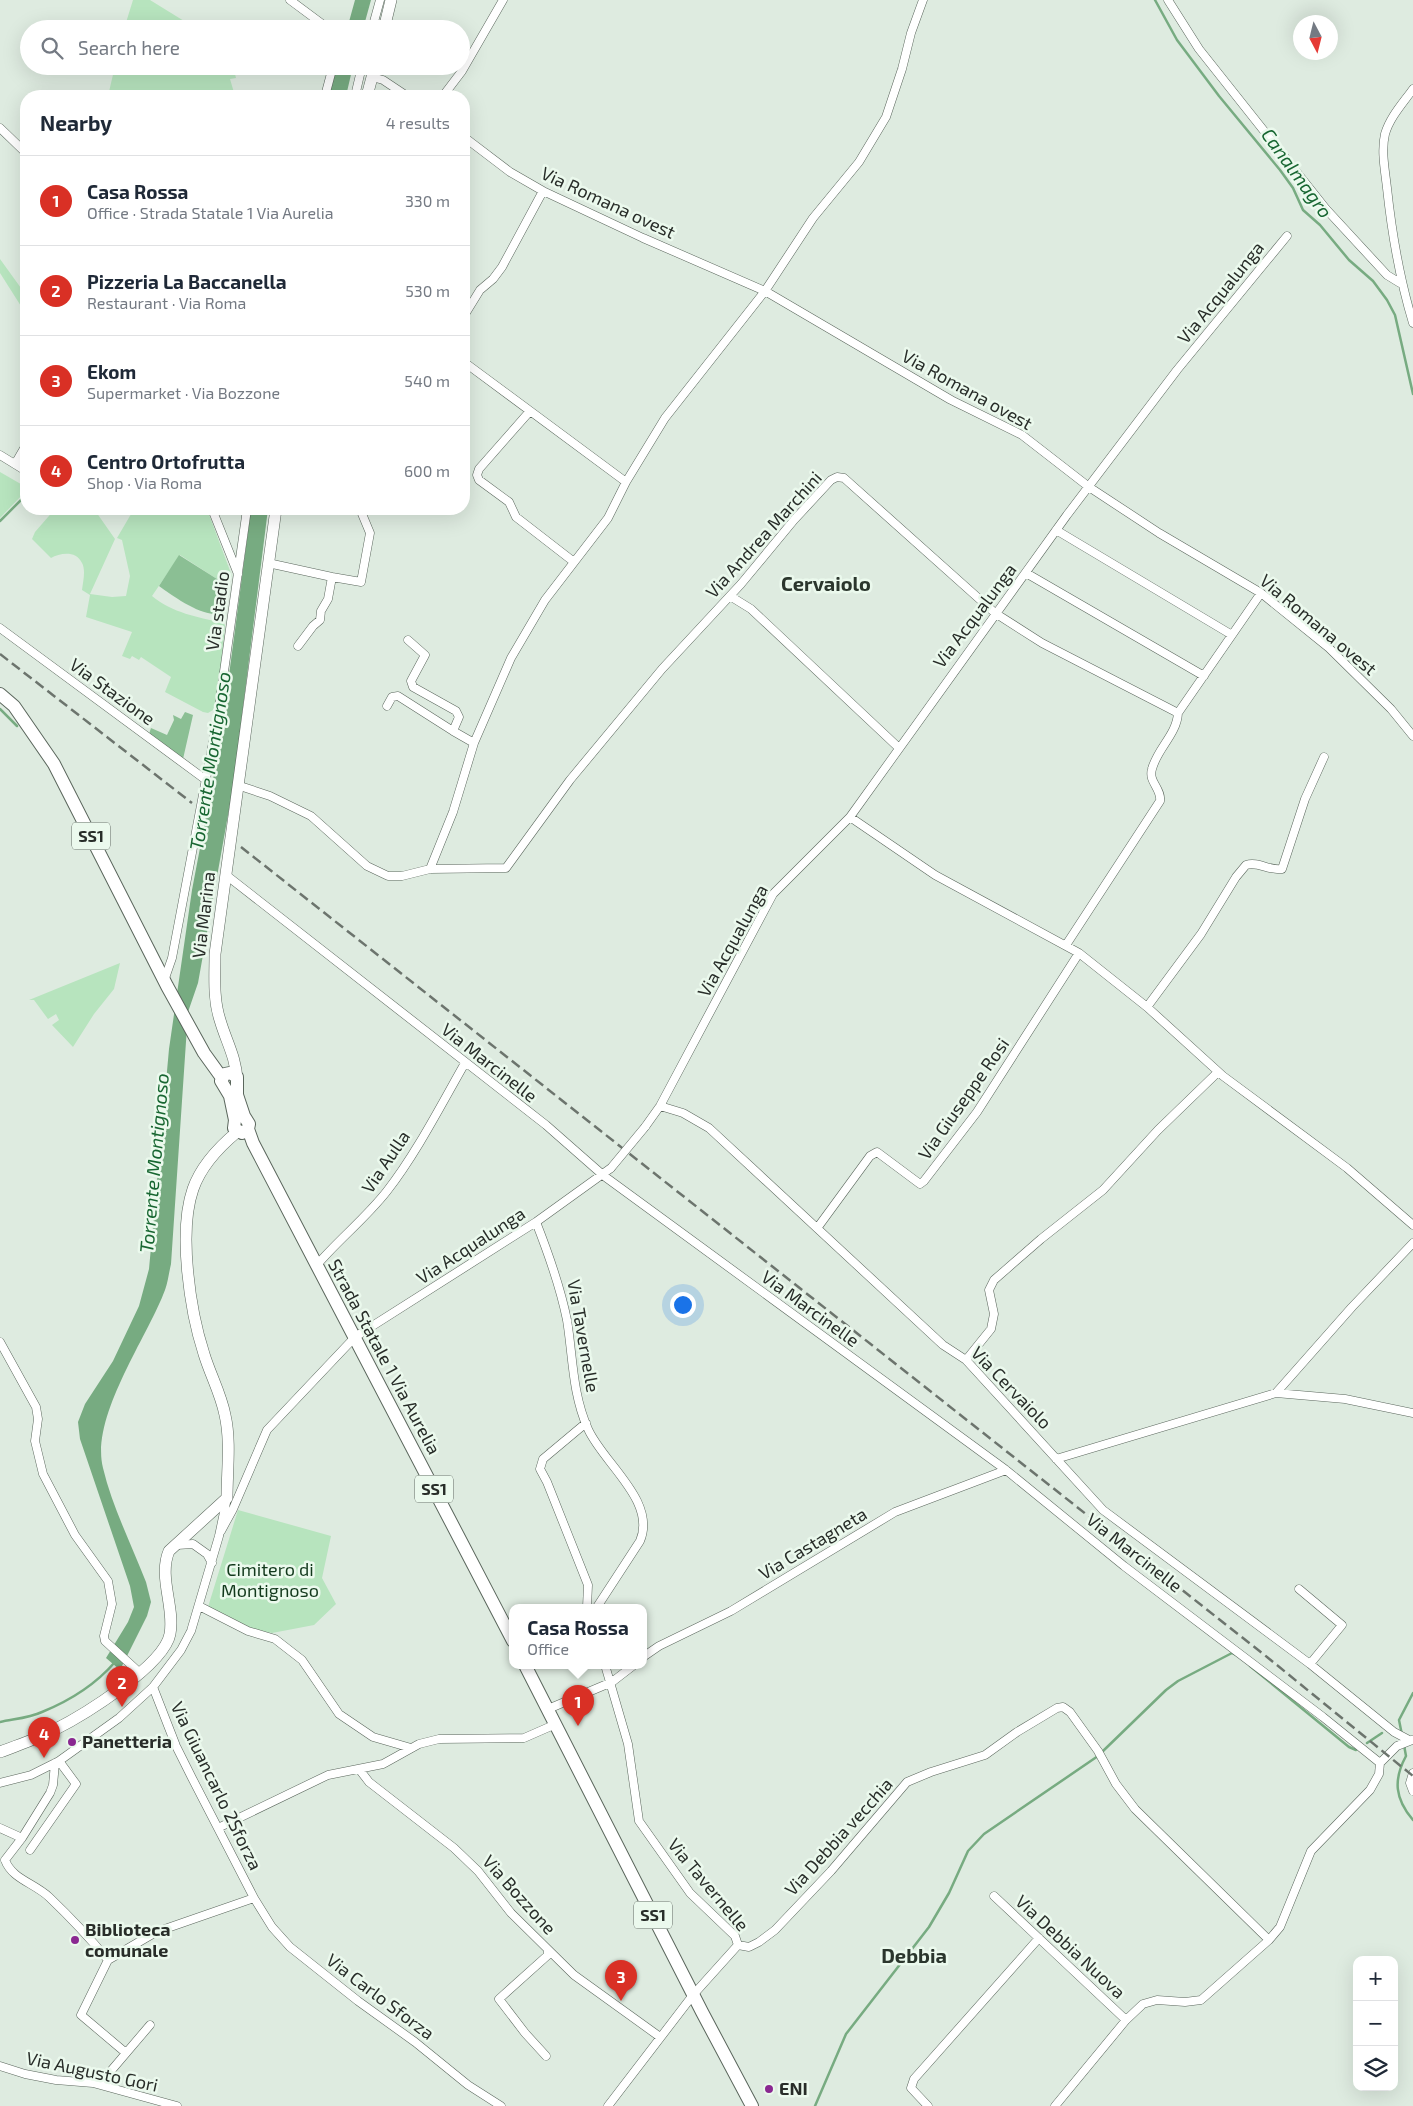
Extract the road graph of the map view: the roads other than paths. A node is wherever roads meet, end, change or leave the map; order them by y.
1 (290, 0) edge
2 (380, 0) edge
3 (391, 0) edge
4 (503, 0) edge
5 (923, 0) edge
6 (1168, 0) edge
7 (317, 20) edge
8 (374, 20) edge
9 (386, 20) edge
10 (470, 57) edge
11 (331, 75) edge
12 (360, 75) edge
13 (372, 75) edge
14 (377, 75) edge
15 (459, 75) edge
16 (1413, 89) edge
17 (327, 90) edge
18 (356, 90) edge
19 (368, 90) edge
20 (398, 90) edge
21 (448, 90) edge
22 (0, 128) edge
23 (470, 142) edge
24 (20, 148) edge
25 (543, 191) junction
26 (1287, 236) dead end
27 (1400, 283) junction
28 (765, 291) junction
29 (470, 306) edge
30 (1413, 323) edge
31 (470, 366) edge
32 (530, 411) junction
33 (0, 455) edge
34 (20, 455) edge
35 (15, 464) junction
36 (20, 467) edge
37 (626, 482) junction
38 (1089, 487) junction
39 (214, 515) edge
40 (246, 515) edge
41 (275, 515) edge
42 (362, 515) edge
43 (1056, 530) junction
44 (574, 562) junction
45 (268, 563) junction
46 (1026, 573) junction
47 (239, 576) junction
48 (332, 577) junction
49 (1262, 593) junction
50 (730, 596) junction
51 (995, 613) junction
52 (0, 628) edge
53 (1232, 635) junction
54 (408, 640) dead end
55 (298, 646) dead end
56 (1204, 676) junction
57 (0, 694) edge
58 (387, 706) dead end
59 (1178, 713) junction
60 (453, 731) junction
61 (1413, 736) edge
62 (474, 743) junction
63 (899, 748) junction
64 (1324, 757) dead end
65 (206, 780) junction
66 (240, 786) junction
67 (850, 817) junction
68 (430, 869) junction
69 (226, 875) junction
70 (1066, 945) junction
71 (1079, 953) junction
72 (166, 984) junction
73 (1147, 1007) junction
74 (465, 1063) junction
75 (1218, 1072) junction
76 (230, 1076) junction
77 (660, 1106) junction
78 (241, 1128) junction
79 (604, 1176) junction
80 (536, 1222) junction
81 (1413, 1225) edge
82 (818, 1227) junction
83 (1413, 1244) edge
84 (316, 1266) junction
85 (355, 1337) junction
86 (0, 1342) edge
87 (966, 1360) junction
88 (1276, 1393) junction
89 (1413, 1413) edge
90 (586, 1423) junction
91 (1056, 1459) junction
92 (1006, 1470) junction
93 (226, 1498) junction
94 (221, 1531) junction
95 (174, 1546) junction
96 (212, 1563) junction
97 (1299, 1589) dead end
98 (587, 1604) edge
99 (599, 1604) edge
100 (199, 1606) junction
101 (509, 1633) edge
102 (647, 1654) edge
103 (1310, 1664) junction
104 (527, 1669) edge
105 (607, 1669) edge
106 (629, 1669) edge
107 (137, 1670) junction
108 (612, 1682) junction
109 (153, 1688) junction
110 (548, 1709) junction
111 (556, 1724) junction
112 (1411, 1740) edge
113 (411, 1748) junction
114 (0, 1752) edge
115 (57, 1762) junction
116 (1380, 1763) junction
117 (359, 1769) junction
118 (1413, 1773) edge
119 (0, 1783) edge
120 (1413, 1791) edge
121 (47, 1798) junction
122 (60, 1807) junction
123 (0, 1828) edge
124 (218, 1828) junction
125 (22, 1838) junction
126 (30, 1850) dead end
127 (2, 1860) edge
128 (994, 1896) dead end
129 (254, 1898) junction
130 (1039, 1938) junction
131 (1269, 1940) junction
132 (738, 1945) junction
133 (548, 1950) junction
134 (108, 1960) junction
135 (694, 1995) junction
136 (1126, 2020) junction
137 (150, 2025) dead end
138 (660, 2037) junction
139 (126, 2054) junction
140 (546, 2056) dead end
141 (0, 2066) edge
142 (104, 2079) dead end
143 (177, 2106) edge
144 (501, 2106) edge
145 (608, 2106) edge
146 (752, 2106) edge
147 (928, 2106) edge
148 (1055, 2106) edge

1 - 7 street
2 - 8 street
3 - 9 street
4 - 10 street
5 - 28 street
6 - 27 street
11 - 17 street
12 - 18 street
13 - 19 street
14 - 20 street
15 - 21 street
16 - 27 street
22 - 24 street
23 - 25 street, Via Romana ovest
25 - 28 street, Via Romana ovest
25 - 29 street
26 - 38 street, Via Acqualunga
27 - 30 street
28 - 37 street
28 - 38 street, Via Romana ovest
31 - 32 street
32 - 37 street
32 - 44 street
33 - 35 street
34 - 35 street
35 - 36 street
37 - 44 street
38 - 43 street, Via Acqualunga
38 - 49 street, Via Romana ovest
39 - 47 street
40 - 47 street, Via stadio
41 - 45 street, Via Marina
42 - 48 street
43 - 46 street, Via Acqualunga
43 - 53 street
44 - 62 street
45 - 48 street
45 - 66 street, Via Marina
46 - 51 street, Via Acqualunga
46 - 56 street
47 - 65 street, Via stadio
48 - 55 street
49 - 53 street
49 - 61 street, Via Romana ovest
50 - 51 street, Via Andrea Marchini
50 - 63 street
50 - 68 street, Via Andrea Marchini
51 - 59 street, Via Andrea Marchini
51 - 63 street, Via Acqualunga
52 - 65 street, Via Stazione
53 - 56 street
54 - 60 street
56 - 59 street
57 - 72 main road, SS1
58 - 60 street
59 - 70 street
60 - 62 street
62 - 68 street
63 - 67 street, Via Acqualunga
64 - 73 street
65 - 72 street, Via stadio
66 - 68 street
66 - 69 street, Via Marina
67 - 70 street
67 - 77 street, Via Acqualunga
69 - 74 street, Via Marcinelle
69 - 76 street, Via Marina
70 - 71 street
71 - 73 street
71 - 82 street, Via Giuseppe Rosi
72 - 76 main road, SS1
73 - 75 street
74 - 79 street, Via Marcinelle
74 - 84 street, Via Aulla
75 - 81 street
75 - 87 street
76 - 78 main road, Strada Statale 1 Via Aurelia
77 - 79 street, Via Acqualunga, bridge
77 - 82 street, Via Cervaiolo
78 - 84 main road, Strada Statale 1 Via Aurelia / SS1
78 - 93 street
79 - 80 street, Via Acqualunga
79 - 92 street, Via Marcinelle
80 - 85 street, Via Acqualunga
80 - 90 street, Via Tavernelle
82 - 87 street, Via Cervaiolo
83 - 88 street
84 - 85 main road, Strada Statale 1 Via Aurelia / SS1
85 - 94 street, Via Acqualunga
85 - 101 main road, Strada Statale 1 Via Aurelia / SS1
86 - 107 street
87 - 91 street, Via Cervaiolo
88 - 89 street
88 - 91 street
90 - 98 street
90 - 99 street, Via Tavernelle
91 - 103 street, Via Cervaiolo
92 - 102 street, Via Castagneta
92 - 116 street, Via Marcinelle
93 - 94 street
93 - 95 street
94 - 96 street
95 - 96 street
95 - 107 street
96 - 100 street
97 - 103 street
100 - 109 street
100 - 113 street
103 - 112 street, Via Cervaiolo
104 - 110 main road, SS1
105 - 108 street, Via Tavernelle
106 - 108 street
107 - 114 street
108 - 110 street
108 - 132 street, Via Tavernelle
109 - 115 street
109 - 124 street, Via Giuancarlo 2Sforza
110 - 111 main road, SS1
111 - 113 street
111 - 135 main road, SS1
112 - 116 street
113 - 117 street
115 - 119 street
115 - 121 street
115 - 122 street
116 - 131 street, Via Debbia Nuova
117 - 124 street
117 - 133 street, Via Bozzone
118 - 120 street
121 - 122 street
121 - 125 street
122 - 126 street
123 - 125 street
124 - 129 street, Via Giuancarlo 2Sforza
125 - 127 street
127 - 134 street
128 - 130 street, Via Debbia Nuova
129 - 134 street
129 - 144 street, Via Carlo Sforza
130 - 136 street, Via Debbia Nuova
130 - 147 street
131 - 132 street, Via Debbia vecchia
131 - 136 street, Via Debbia Nuova
132 - 135 street, Via Tavernelle
133 - 138 street, Via Bozzone
133 - 140 street
134 - 139 street
135 - 138 street, Via Tavernelle
135 - 146 main road, SS1
136 - 148 street, Via Debbia Nuova
137 - 139 street
138 - 145 street, Via Tavernelle
139 - 142 street
141 - 143 street, Via Augusto Gori

